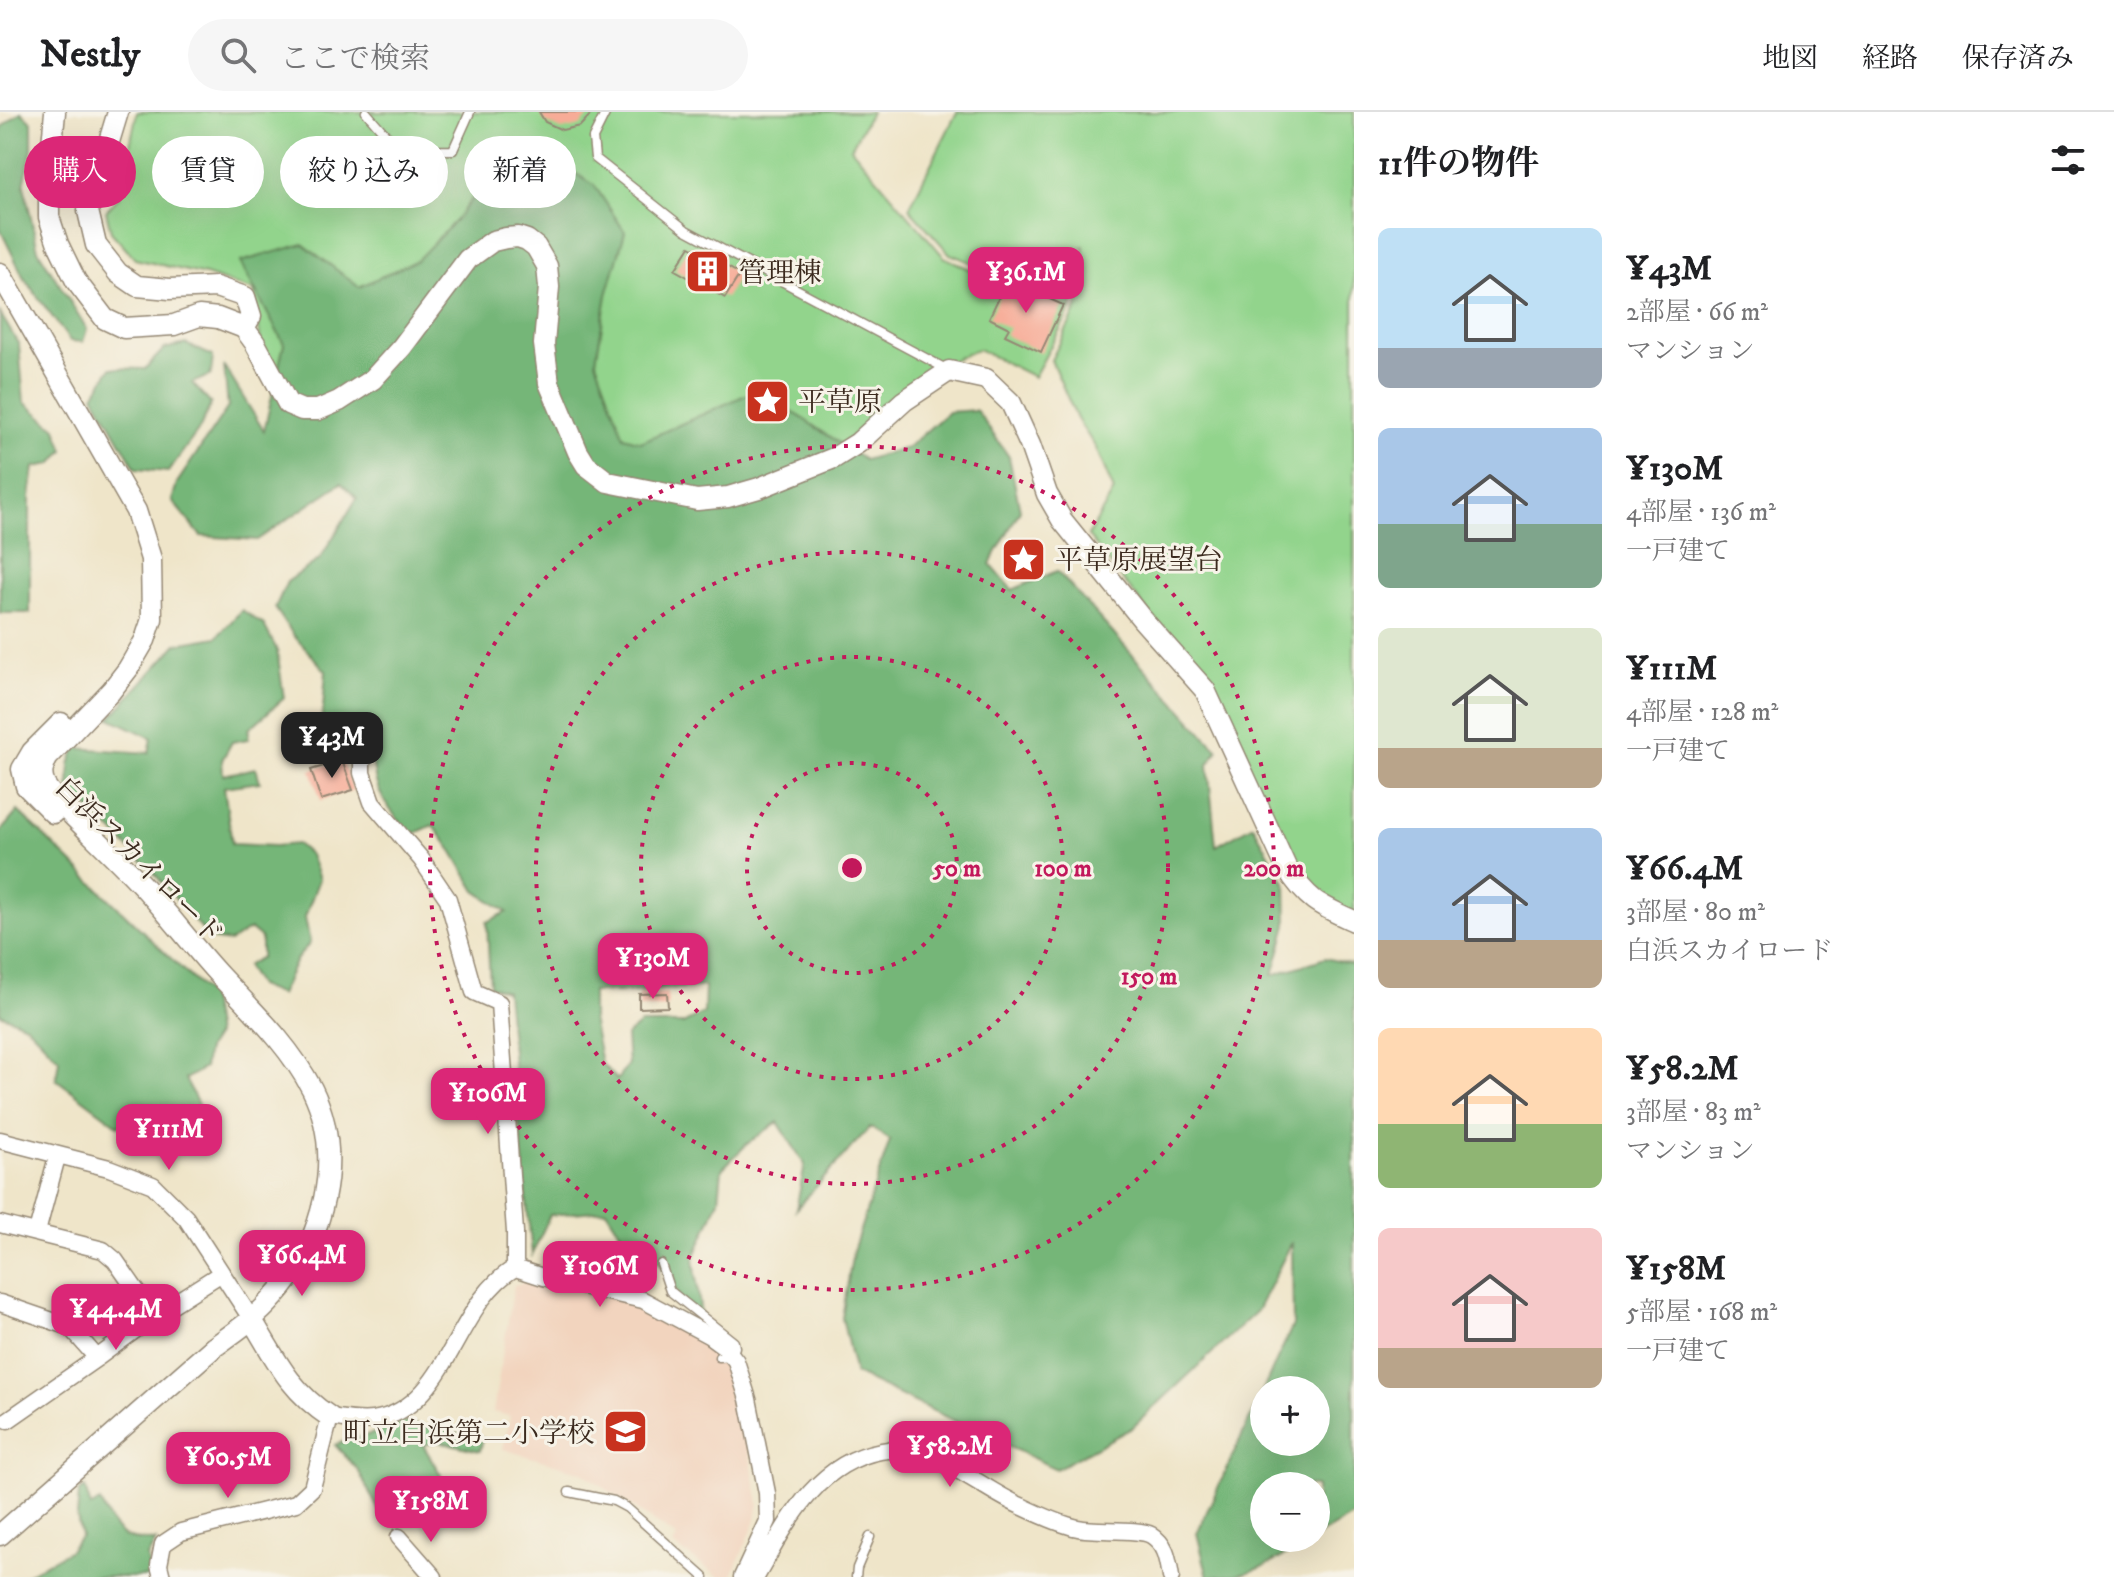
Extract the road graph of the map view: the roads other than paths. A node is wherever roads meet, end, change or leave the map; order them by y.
1 (55, 112) edge
2 (118, 112) edge
3 (366, 112) edge
4 (470, 112) edge
5 (606, 112) edge
6 (0, 273) edge
7 (244, 328) junction
8 (949, 371) junction
9 (341, 752) joint
10 (312, 753) dead end
11 (1354, 921) edge
12 (0, 1140) edge
13 (57, 1157) junction
14 (0, 1224) edge
15 (37, 1232) junction
16 (661, 1264) dead end
17 (515, 1268) junction
18 (220, 1274) junction
19 (0, 1303) edge
20 (154, 1316) junction
21 (252, 1320) junction
22 (725, 1357) junction
23 (97, 1358) junction
24 (330, 1417) junction
25 (8, 1420) dead end
26 (569, 1492) dead end
27 (0, 1535) edge
28 (399, 1537) dead end
29 (870, 1537) dead end
30 (162, 1577) edge
31 (434, 1577) edge
32 (704, 1577) edge
33 (742, 1577) edge
34 (756, 1577) edge
35 (856, 1577) edge
36 (1171, 1577) edge

1 - 7 street
2 - 7 street
3 - 4 lane
5 - 8 lane
6 - 21 street, 白浜スカイロード
7 - 8 street
8 - 11 street
9 - 10 lane
9 - 17 street
12 - 13 street
13 - 15 street
13 - 18 street
14 - 15 street
15 - 20 street
16 - 22 lane
17 - 22 street
17 - 24 street
18 - 20 street
18 - 21 street
19 - 23 street
20 - 23 street
21 - 24 street
21 - 27 street, 白浜スカイロード
22 - 33 street
23 - 25 street
24 - 30 street
26 - 32 lane
28 - 31 street
29 - 35 lane
34 - 36 street

